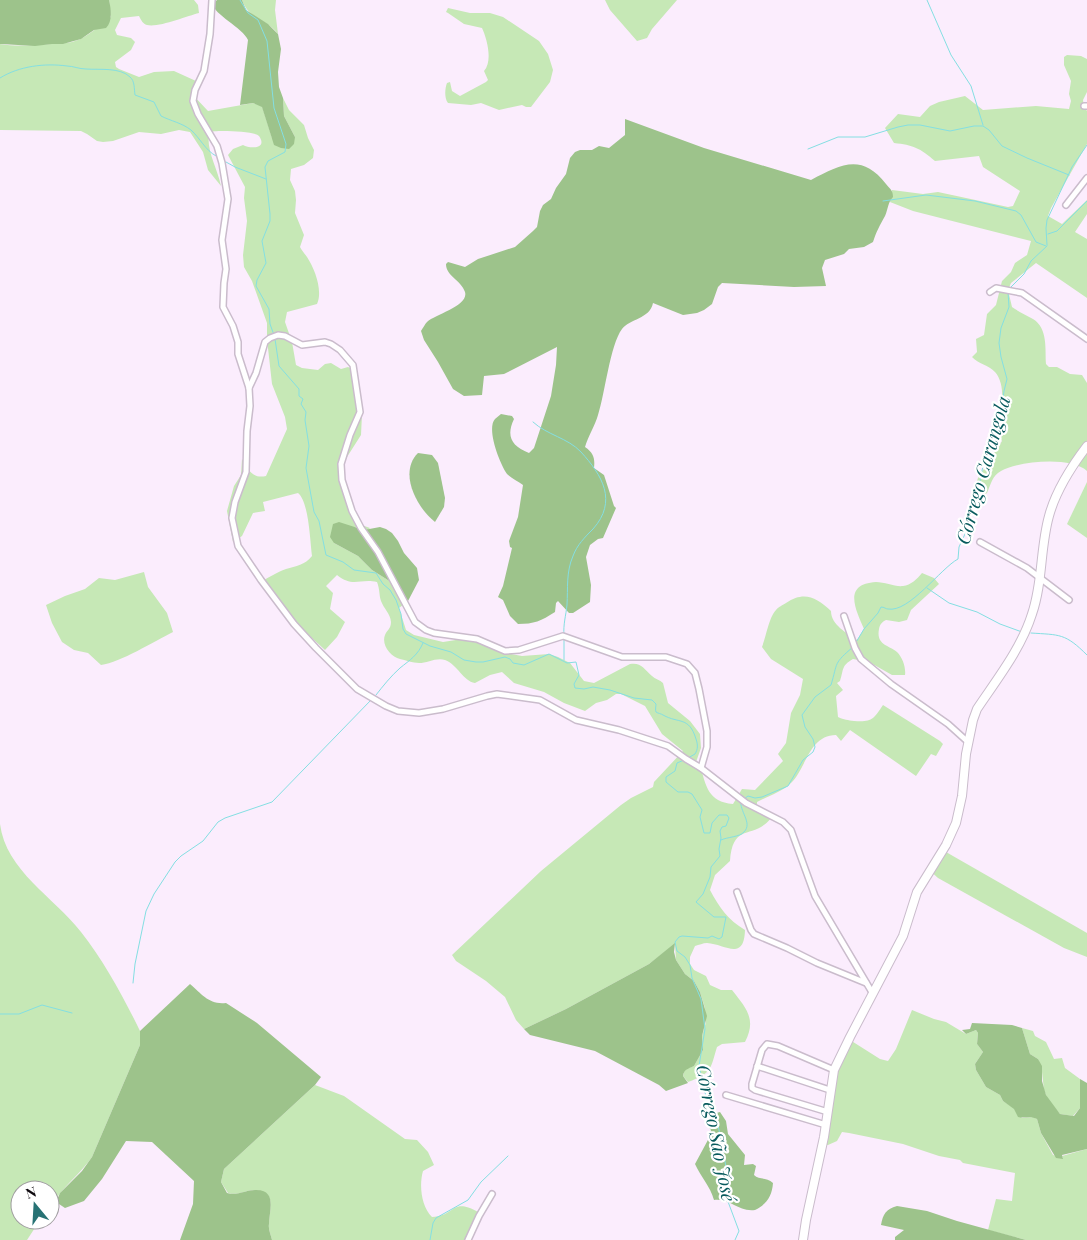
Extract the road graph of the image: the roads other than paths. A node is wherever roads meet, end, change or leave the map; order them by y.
1 (212, 0) edge
2 (1087, 178) edge
3 (1066, 205) dead end
4 (990, 292) dead end
5 (1087, 339) edge
6 (249, 388) junction
7 (1087, 446) edge
8 (980, 542) dead end
9 (1041, 578) junction
10 (1069, 600) dead end
11 (844, 616) dead end
12 (968, 742) junction
13 (701, 768) junction
14 (737, 892) dead end
15 (866, 982) junction
16 (873, 994) junction
17 (757, 1066) junction
18 (834, 1070) junction
19 (830, 1090) junction
20 (726, 1095) dead end
21 (828, 1112) junction
22 (826, 1125) junction
23 (492, 1194) dead end
24 (468, 1240) edge
25 (803, 1240) edge

1 - 6 street
2 - 3 street
4 - 5 street
6 - 13 street
6 - 13 street
7 - 9 street
8 - 9 street
9 - 10 street
9 - 12 street
11 - 12 street
12 - 16 street
13 - 15 street
14 - 15 street
15 - 16 street
16 - 18 street
17 - 18 street
17 - 19 street
17 - 21 street
18 - 19 street
19 - 21 street
20 - 22 street
21 - 22 street
22 - 25 street
23 - 24 street

